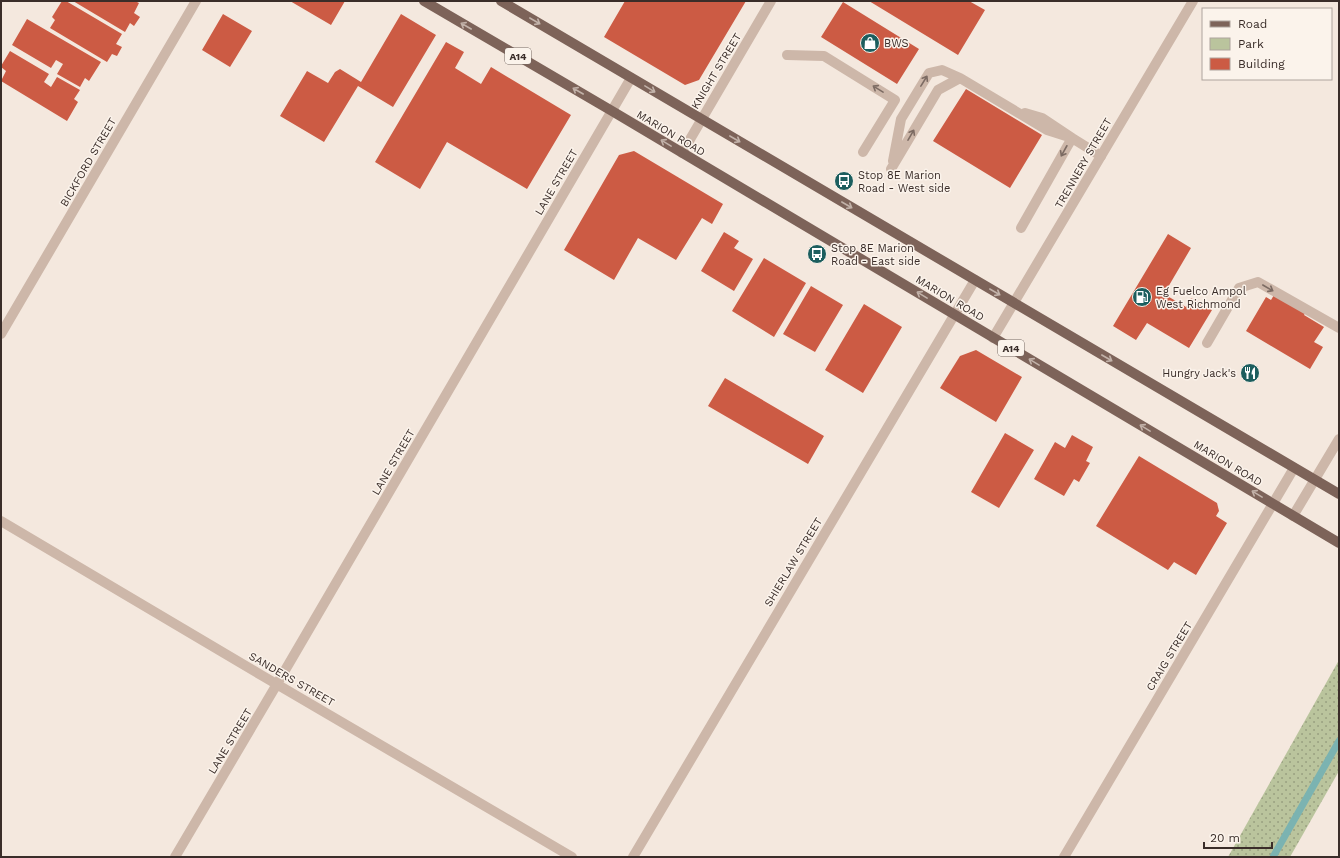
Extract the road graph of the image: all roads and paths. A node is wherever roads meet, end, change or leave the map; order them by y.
1 (196, 1) edge
2 (424, 1) edge
3 (501, 1) edge
4 (771, 1) edge
5 (1193, 1) edge
6 (787, 55) dead end
7 (631, 78) junction
8 (960, 78) junction
9 (612, 111) junction
10 (701, 120) junction
11 (1072, 138) junction
12 (863, 152) dead end
13 (682, 153) junction
14 (1101, 156) junction
15 (1021, 228) dead end
16 (975, 280) junction
17 (1014, 303) junction
18 (954, 314) junction
19 (1339, 328) edge
20 (1, 334) edge
21 (993, 338) junction
22 (1207, 343) dead end
23 (1339, 439) edge
24 (1294, 468) junction
25 (1315, 480) junction
26 (1339, 494) edge
27 (1273, 504) junction
28 (1293, 516) junction
29 (1, 521) edge
30 (1339, 543) edge
31 (278, 684) junction
32 (175, 857) edge
33 (572, 857) edge
34 (633, 857) edge
35 (1064, 857) edge

1 - 20 street, BICKFORD STREET
9 -> 2 main road, MARION ROAD / A14
3 -> 7 main road
4 - 10 street, KNIGHT STREET
5 - 14 street, TRENNERY STREET
12 -> 6 street
7 - 9 street, LANE STREET
7 -> 10 main road
8 - 8 street
8 - 11 street
13 -> 9 main road, MARION ROAD / A14
9 - 31 street, LANE STREET
10 - 13 street, KNIGHT STREET
10 -> 16 main road
11 - 14 street
11 -> 15 street
18 -> 13 main road, MARION ROAD / A14
14 - 17 street, TRENNERY STREET
16 -> 17 main road
16 - 18 street, SHIERLAW STREET
17 - 21 street, TRENNERY STREET
17 -> 24 main road
18 - 21 main road, MARION ROAD / A14
18 - 34 street, SHIERLAW STREET
22 -> 19 street
27 -> 21 main road, MARION ROAD / A14
23 - 25 street
24 - 25 main road
24 - 27 street, CRAIG STREET
25 - 26 main road
25 - 28 street
27 - 28 main road, MARION ROAD / A14
27 - 35 street, CRAIG STREET
28 - 30 main road, MARION ROAD / A14
29 - 31 street, SANDERS STREET
31 - 32 street, LANE STREET
31 - 33 street, SANDERS STREET

